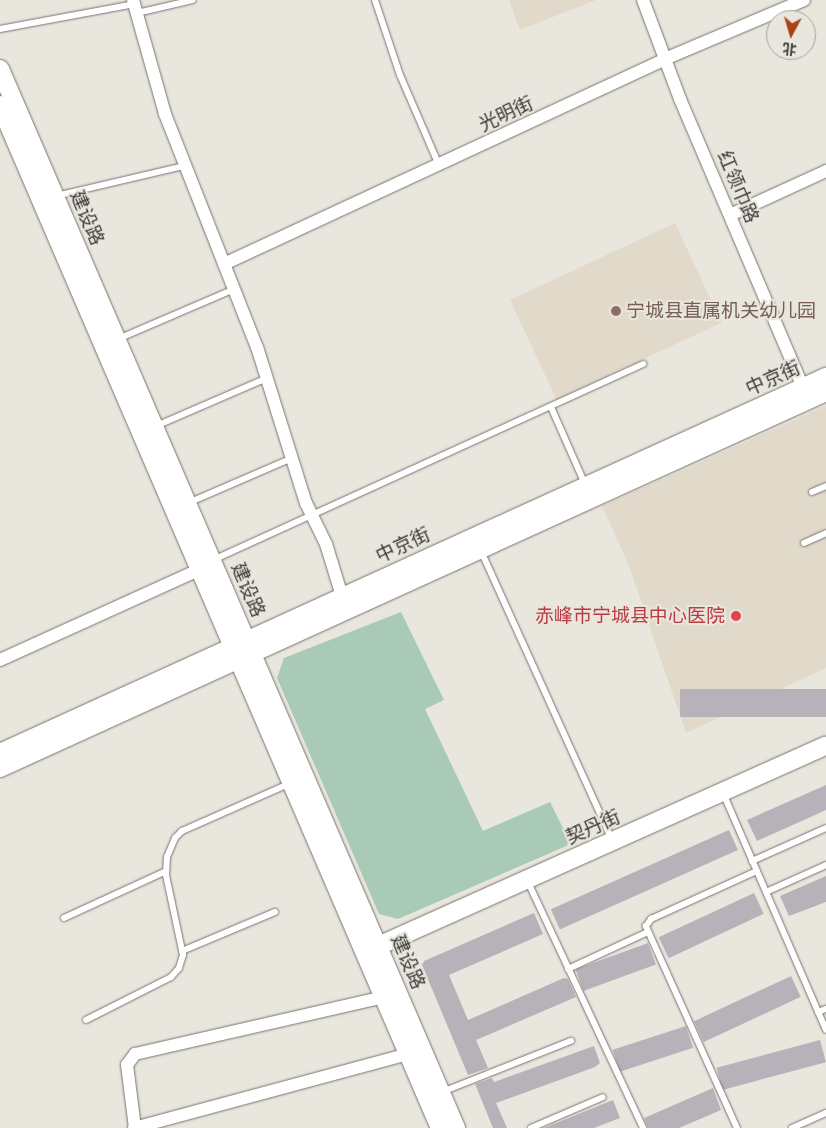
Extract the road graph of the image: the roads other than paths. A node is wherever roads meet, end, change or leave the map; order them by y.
1 (193, 0) edge
2 (375, 0) edge
3 (643, 0) edge
4 (804, 0) edge
5 (135, 6) edge
6 (0, 29) edge
7 (665, 59) junction
8 (0, 69) edge
9 (0, 106) edge
10 (440, 165) junction
11 (184, 166) junction
12 (826, 171) edge
13 (54, 196) junction
14 (730, 215) junction
15 (224, 264) junction
16 (234, 289) junction
17 (116, 340) junction
18 (644, 364) dead end
19 (826, 377) edge
20 (267, 378) junction
21 (803, 387) junction
22 (826, 392) edge
23 (551, 407) junction
24 (154, 427) junction
25 (292, 458) junction
26 (586, 485) junction
27 (826, 486) edge
28 (812, 492) dead end
29 (187, 503) junction
30 (313, 517) junction
31 (826, 533) edge
32 (804, 543) dead end
33 (480, 548) junction
34 (206, 565) junction
35 (342, 596) junction
36 (243, 649) junction
37 (0, 660) edge
38 (826, 746) edge
39 (0, 754) edge
40 (0, 768) edge
41 (292, 783) junction
42 (723, 792) junction
43 (826, 828) edge
44 (613, 841) junction
45 (752, 861) junction
46 (826, 865) edge
47 (166, 871) junction
48 (757, 871) junction
49 (527, 880) junction
50 (766, 892) junction
51 (275, 912) dead end
52 (64, 918) dead end
53 (648, 932) junction
54 (378, 946) junction
55 (182, 951) junction
56 (568, 969) junction
57 (384, 997) junction
58 (826, 1009) edge
59 (818, 1012) junction
60 (86, 1020) dead end
61 (826, 1030) edge
62 (571, 1041) dead end
63 (409, 1054) junction
64 (440, 1092) junction
65 (604, 1097) dead end
66 (826, 1113) edge
67 (137, 1128) edge
68 (440, 1128) edge
69 (456, 1128) edge
70 (531, 1128) edge
71 (643, 1128) edge
72 (736, 1128) edge
73 (792, 1128) edge

1 - 5 lane
2 - 10 lane
3 - 7 street, 红领巾路
4 - 7 street, 光明街
5 - 6 lane
5 - 11 street
7 - 10 street, 光明街
7 - 14 street, 红领巾路
8 - 13 main road, 建设路
9 - 34 main road, 建设路
10 - 15 street, 光明街
11 - 13 lane
11 - 15 street
12 - 14 street
13 - 17 main road, 建设路
14 - 21 street, 红领巾路
15 - 16 street
16 - 17 lane
16 - 20 street
17 - 24 main road, 建设路
18 - 23 lane
19 - 21 main road, 中京街
20 - 24 lane
20 - 25 street
21 - 26 main road, 中京街
22 - 33 main road, 中京街
23 - 26 lane
23 - 30 lane
24 - 29 main road, 建设路
25 - 29 lane
25 - 30 street
26 - 35 main road, 中京街
27 - 28 lane
29 - 34 main road, 建设路
30 - 34 lane
30 - 35 street
31 - 32 lane
33 - 36 main road, 中京街
33 - 44 lane
34 - 36 main road, 建设路
34 - 37 street
35 - 36 main road, 中京街
36 - 39 main road, 中京街
36 - 40 main road, 中京街
36 - 41 main road, 建设路
36 - 54 main road, 建设路
38 - 42 main road, 契丹街
41 - 47 lane
41 - 57 main road, 建设路
42 - 44 main road, 契丹街
42 - 45 lane
43 - 45 lane
44 - 49 main road, 契丹街
45 - 48 lane
46 - 50 lane
47 - 52 lane
47 - 55 lane
48 - 50 lane
48 - 53 lane
49 - 54 main road, 契丹街
49 - 56 lane
50 - 59 lane
51 - 55 lane
53 - 56 lane
53 - 72 lane
54 - 64 main road, 建设路
55 - 60 lane
56 - 71 lane
57 - 63 main road, 建设路
57 - 67 street
58 - 59 lane
59 - 61 lane
62 - 64 lane
63 - 67 street
63 - 68 main road, 建设路
64 - 69 main road, 建设路
65 - 70 lane
66 - 73 lane

